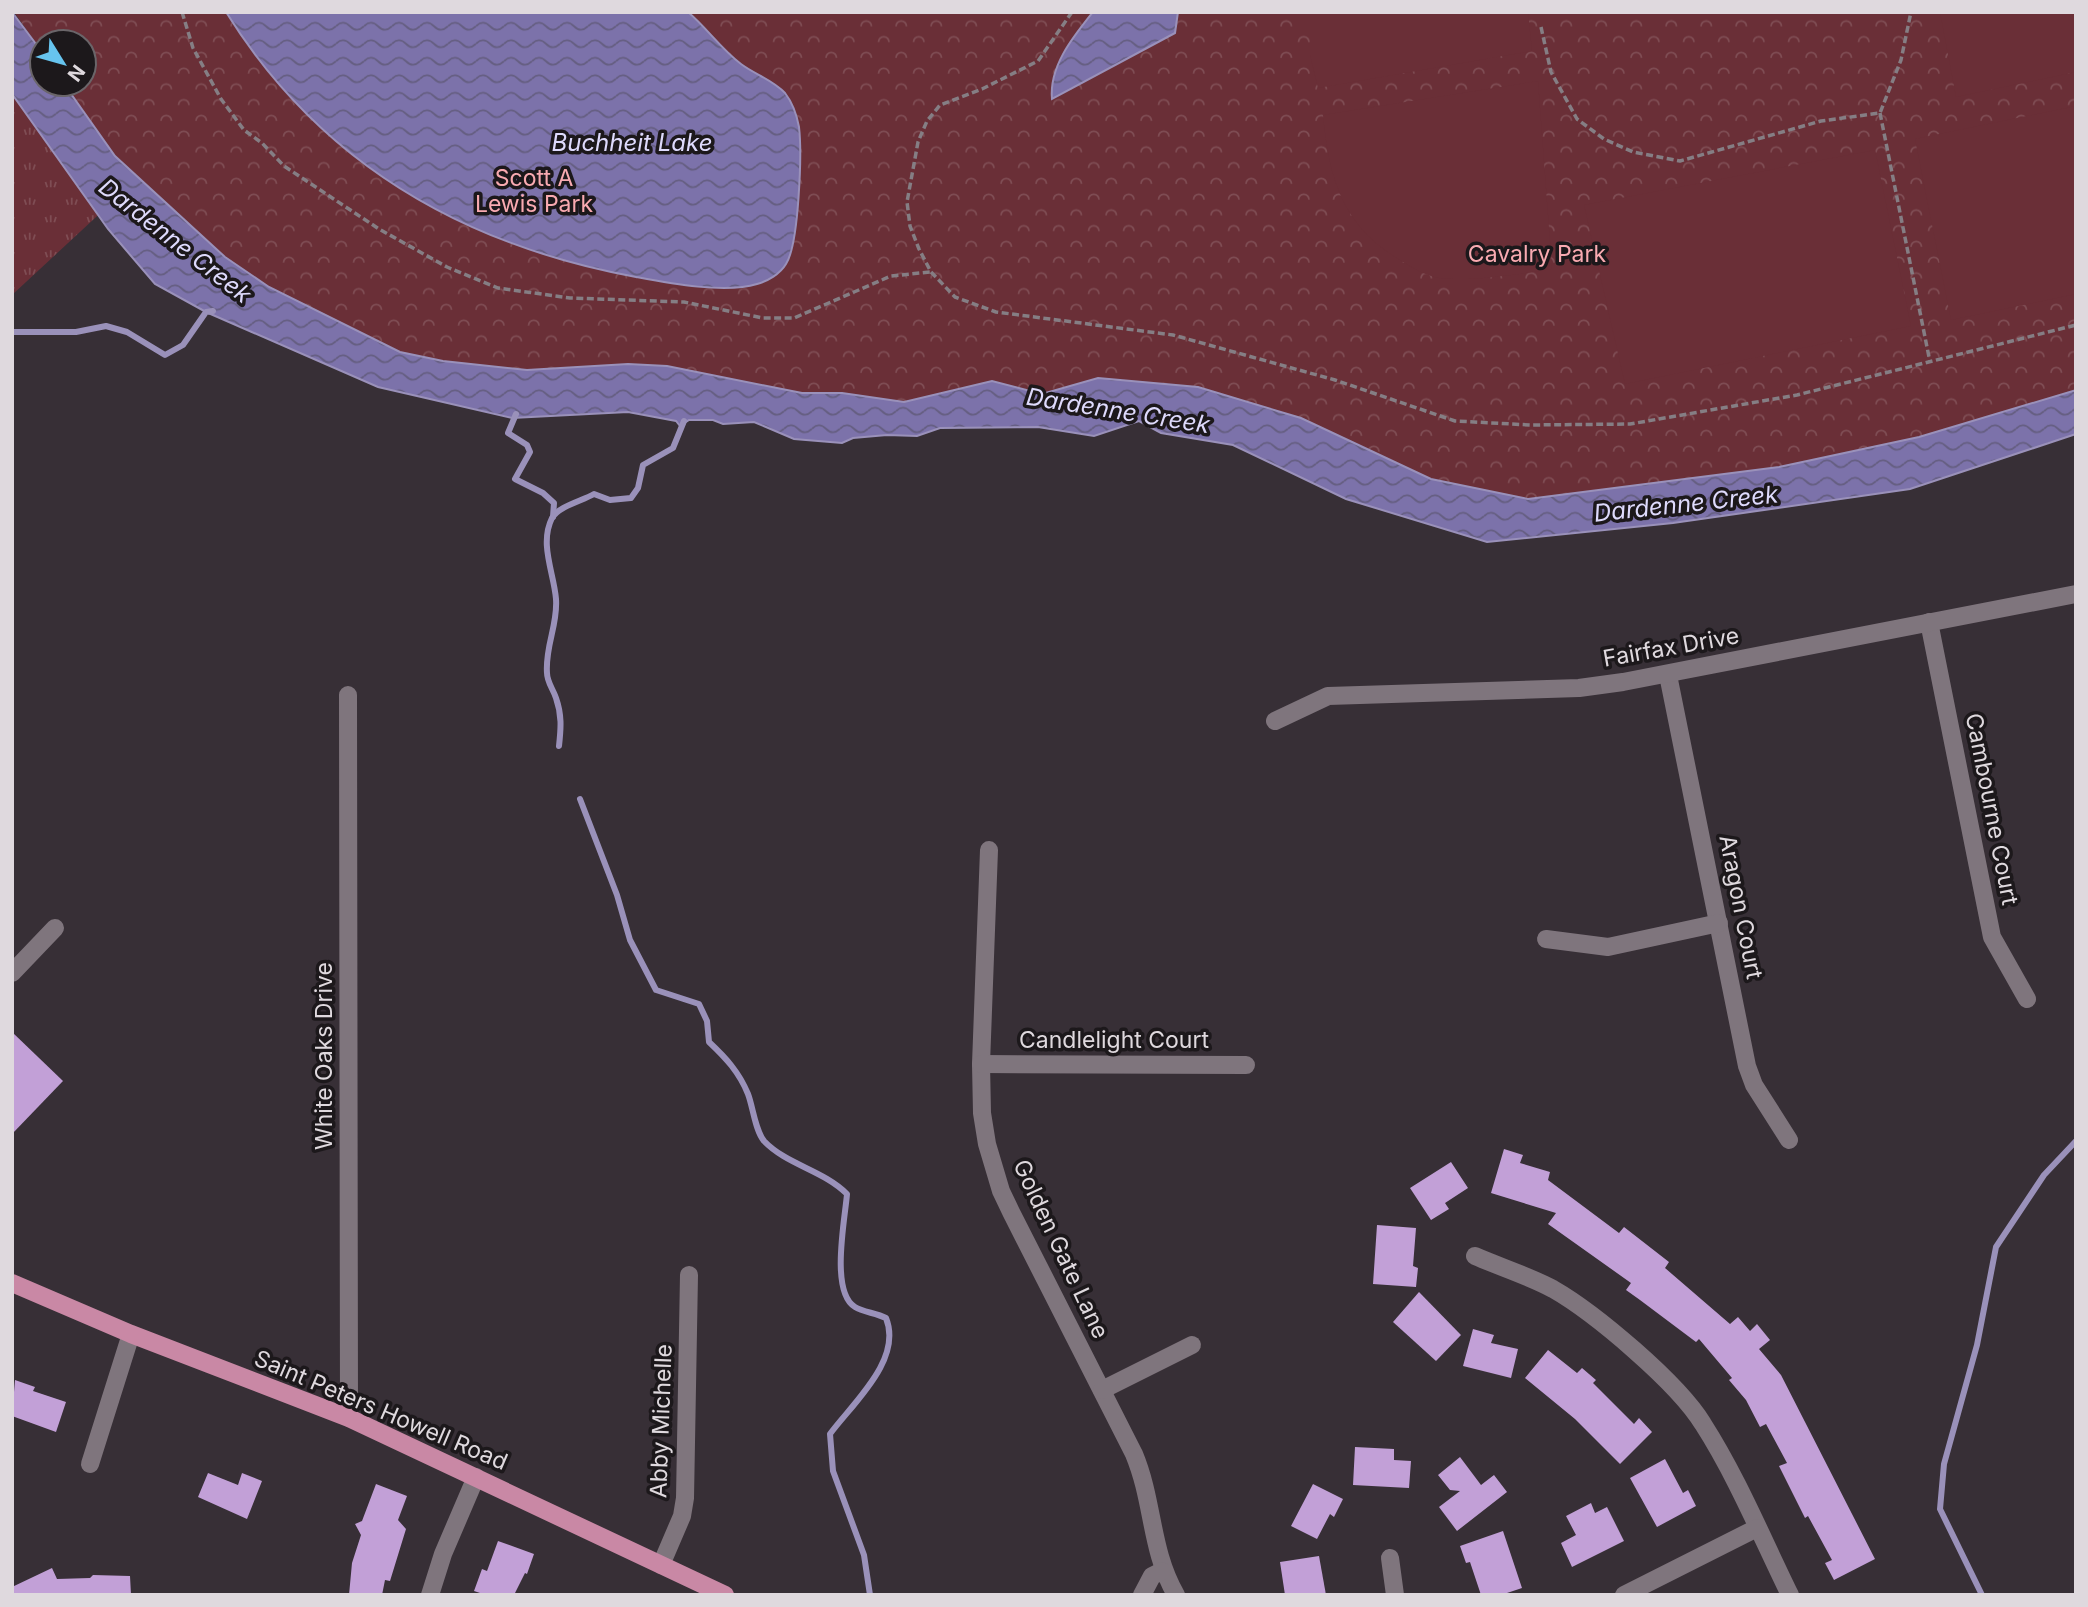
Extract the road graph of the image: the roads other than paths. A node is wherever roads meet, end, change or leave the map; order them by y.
1 (2076, 594) edge
2 (1929, 622) junction
3 (1668, 675) junction
4 (348, 695) dead end
5 (1275, 721) dead end
6 (989, 850) dead end
7 (1719, 923) junction
8 (55, 928) dead end
9 (1546, 939) dead end
10 (12, 973) edge
11 (2027, 999) dead end
12 (981, 1063) junction
13 (1246, 1065) dead end
14 (1789, 1140) dead end
15 (1475, 1256) dead end
16 (689, 1275) dead end
17 (12, 1283) edge
18 (131, 1334) junction
19 (1192, 1345) dead end
20 (1102, 1390) junction
21 (349, 1418) junction
22 (90, 1464) dead end
23 (476, 1477) junction
24 (1757, 1528) junction
25 (1390, 1558) dead end
26 (661, 1565) junction
27 (1162, 1570) junction
28 (430, 1595) edge
29 (725, 1595) edge
30 (1142, 1595) edge
31 (1176, 1595) edge
32 (1395, 1595) edge
33 (1624, 1595) edge
34 (1790, 1595) edge

1 - 2 street, Fairfax Drive
2 - 3 street, Fairfax Drive
2 - 11 street, Cambourne Court
3 - 5 street, Fairfax Drive
3 - 7 street, Aragon Court
4 - 21 street, White Oaks Drive
6 - 12 street, Golden Gate Lane
7 - 9 street
7 - 14 street, Aragon Court
8 - 10 street
12 - 13 street, Candlelight Court
12 - 20 street, Golden Gate Lane
15 - 24 street
16 - 26 street, Abby Michelle
17 - 18 main road, Saint Peters Howell Road
18 - 21 main road, Saint Peters Howell Road
18 - 22 street
19 - 20 street
20 - 27 street, Golden Gate Lane
21 - 23 main road, Saint Peters Howell Road
23 - 26 main road, Saint Peters Howell Road
23 - 28 street
24 - 33 street
24 - 34 street
25 - 32 street
26 - 29 main road, Saint Peters Howell Road
27 - 30 street
27 - 31 street, Golden Gate Lane

